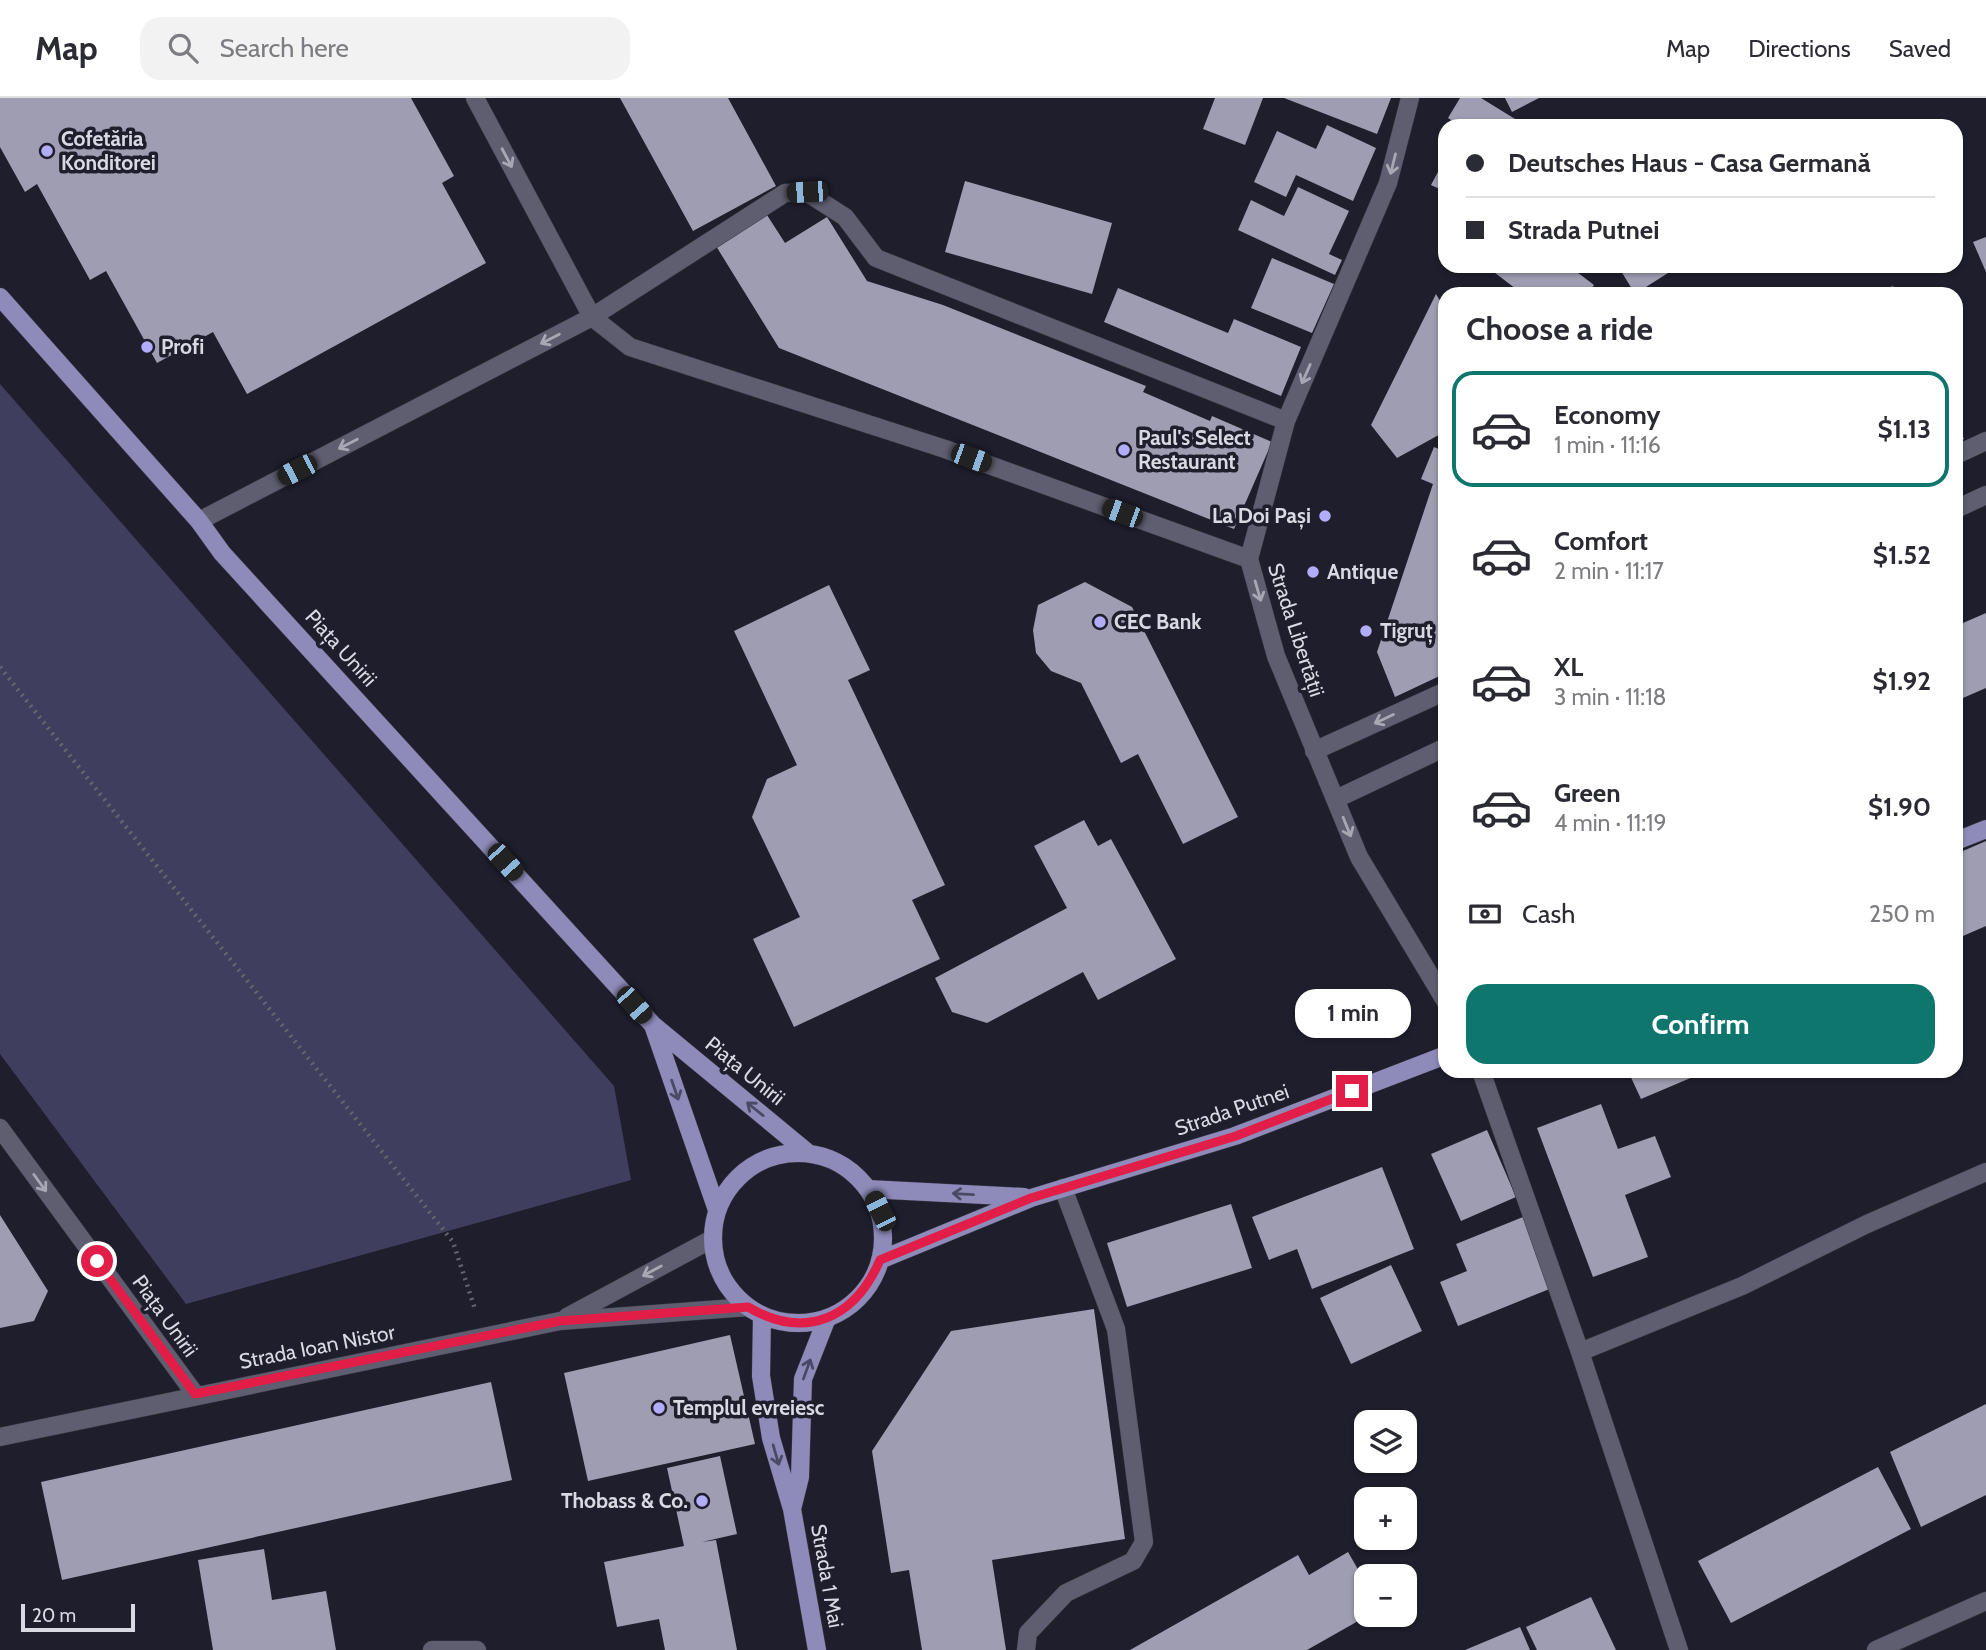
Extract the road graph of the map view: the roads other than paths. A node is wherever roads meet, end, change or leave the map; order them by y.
1 (475, 98) edge
2 (1409, 98) edge
3 (0, 296) edge
4 (592, 317) junction
5 (1286, 421) junction
6 (1986, 441) edge
7 (1963, 451) edge
8 (1986, 495) edge
9 (1963, 506) edge
10 (199, 521) junction
11 (1249, 559) junction
12 (1438, 695) edge
13 (1314, 751) junction
14 (1438, 751) edge
15 (1336, 799) junction
16 (1986, 829) edge
17 (1963, 838) edge
18 (1438, 989) edge
19 (653, 1025) junction
20 (1438, 1058) edge
21 (1483, 1078) edge
22 (0, 1128) edge
23 (808, 1153) junction
24 (1986, 1172) edge
25 (1063, 1188) junction
26 (868, 1189) junction
27 (1031, 1198) junction
28 (717, 1210) junction
29 (712, 1239) junction
30 (880, 1260) junction
31 (755, 1311) junction
32 (827, 1318) junction
33 (560, 1321) junction
34 (1580, 1352) junction
35 (195, 1394) junction
36 (0, 1437) edge
37 (792, 1509) junction
38 (1986, 1601) edge
39 (432, 1650) edge
40 (477, 1650) edge
41 (817, 1650) edge
42 (1026, 1650) edge
43 (1679, 1650) edge
44 (1876, 1650) edge

1 -> 4 street
2 -> 5 street, Strada Libertății
3 - 10 main road, Piața Unirii
4 - 5 street
4 -> 10 street
4 - 11 street
5 - 11 street, Strada Libertății
6 - 7 street
8 - 9 street
10 - 19 main road, Piața Unirii
11 -> 13 street, Strada Libertății
12 -> 13 street
13 - 15 street, Strada Libertății
14 - 15 street
15 -> 18 street, Strada Libertății
16 - 17 main road
23 -> 19 main road, Piața Unirii
19 -> 28 main road, Piața Unirii
20 - 25 main road, Strada Putnei
21 - 34 street
22 -> 35 street, Piața Unirii
23 - 26 main road
23 - 28 main road
24 - 34 street
25 - 27 main road, Strada Putnei
25 - 42 street
27 -> 26 main road, Strada Putnei
26 - 30 main road
27 - 30 main road, Strada Putnei
28 - 29 main road
29 - 31 main road
29 -> 33 street, Strada Ioan Nistor
30 - 32 main road
31 - 32 main road
31 - 33 street, Strada Ioan Nistor
31 -> 37 main road, Strada 1 Mai
37 -> 32 main road, Strada 1 Mai
33 - 35 street, Strada Ioan Nistor
34 - 43 street
35 - 36 street, Strada Ioan Nistor
37 - 41 main road, Strada 1 Mai
38 - 44 street
39 - 40 street

